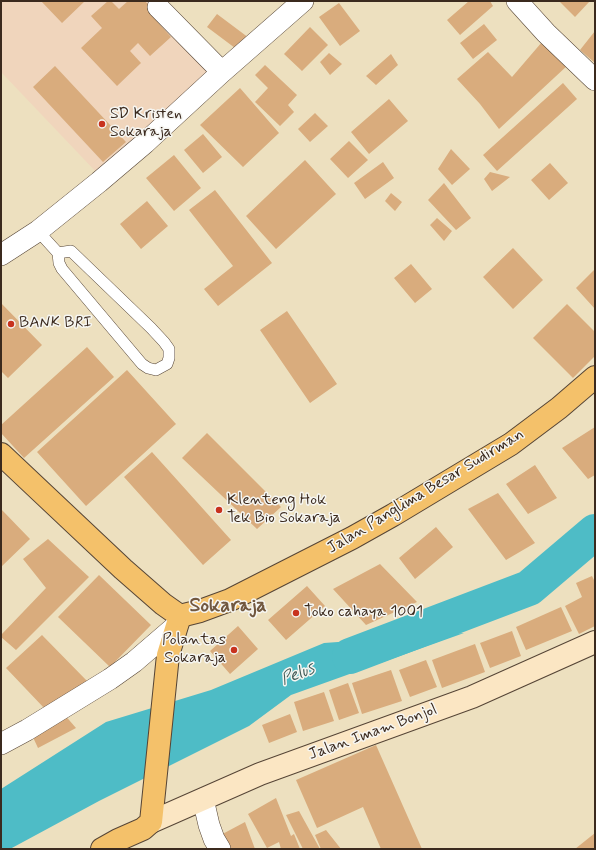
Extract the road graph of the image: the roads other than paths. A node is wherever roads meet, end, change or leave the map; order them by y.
1 (303, 1) edge
2 (517, 1) edge
3 (158, 7) dead end
4 (222, 72) junction
5 (595, 80) edge
6 (38, 231) junction
7 (58, 254) junction
8 (1, 255) edge
9 (595, 377) edge
10 (1, 454) edge
11 (179, 620) junction
12 (595, 642) edge
13 (1, 744) edge
14 (203, 799) junction
15 (152, 812) junction
16 (102, 849) edge
17 (220, 849) edge

1 - 4 street
2 - 5 street
3 - 4 street
4 - 6 street
6 - 7 lane
6 - 8 street
7 - 7 lane
9 - 11 main road, Jalan Panglima Besar Sudirman
10 - 11 main road
11 - 13 street
11 - 15 main road
12 - 14 main road, Jalan Imam Bonjol
14 - 15 main road, Jalan Imam Bonjol
14 - 17 street
15 - 16 main road

